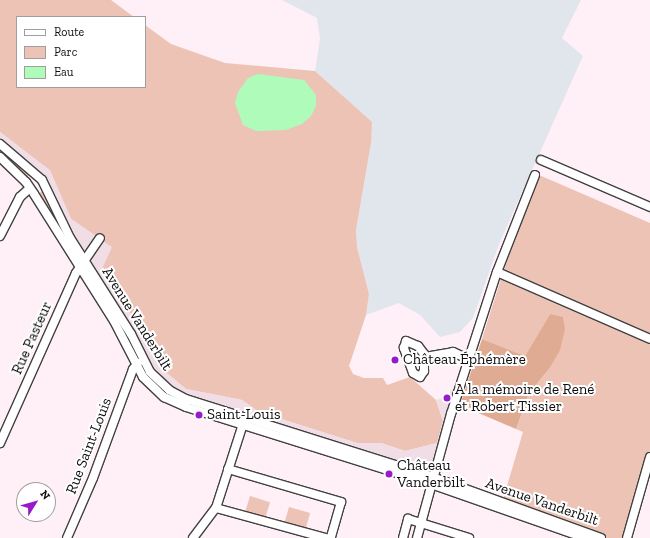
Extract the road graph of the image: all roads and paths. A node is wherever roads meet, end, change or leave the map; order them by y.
1 (0, 144) edge
2 (0, 157) edge
3 (541, 160) dead end
4 (535, 175) dead end
5 (30, 188) junction
6 (650, 208) edge
7 (0, 236) edge
8 (100, 238) dead end
9 (83, 265) junction
10 (497, 272) junction
11 (650, 339) edge
12 (425, 357) dead end
13 (143, 358) junction
14 (470, 360) junction
15 (136, 365) junction
16 (244, 421) junction
17 (0, 443) edge
18 (650, 457) edge
19 (228, 469) junction
20 (433, 482) junction
21 (216, 508) junction
22 (418, 523) junction
23 (67, 538) edge
24 (193, 538) edge
25 (326, 538) edge
26 (331, 538) edge
27 (403, 538) edge
28 (417, 538) edge
29 (468, 538) edge
30 (585, 538) edge
31 (602, 538) edge
32 (626, 538) edge

1 - 9 street, Avenue Vanderbilt
2 - 5 street, Avenue Vanderbilt
3 - 6 street
4 - 10 street
5 - 7 street
5 - 9 street, Avenue Vanderbilt
8 - 9 street, Rue Pasteur
9 - 13 street, Avenue Vanderbilt
9 - 15 street, Avenue Vanderbilt
9 - 17 street, Rue Pasteur
10 - 11 street
10 - 14 street
12 - 14 street
13 - 15 street
13 - 16 street, Avenue Vanderbilt
14 - 20 street
15 - 16 street, Avenue Vanderbilt
15 - 23 street, Rue Saint-Louis
16 - 19 street
16 - 20 street, Avenue Vanderbilt
18 - 32 street
19 - 21 street
19 - 26 street
20 - 22 street
20 - 30 street, Avenue Vanderbilt
20 - 31 street, Avenue Vanderbilt
21 - 24 street
21 - 25 street
22 - 27 street
22 - 28 street
22 - 29 street

